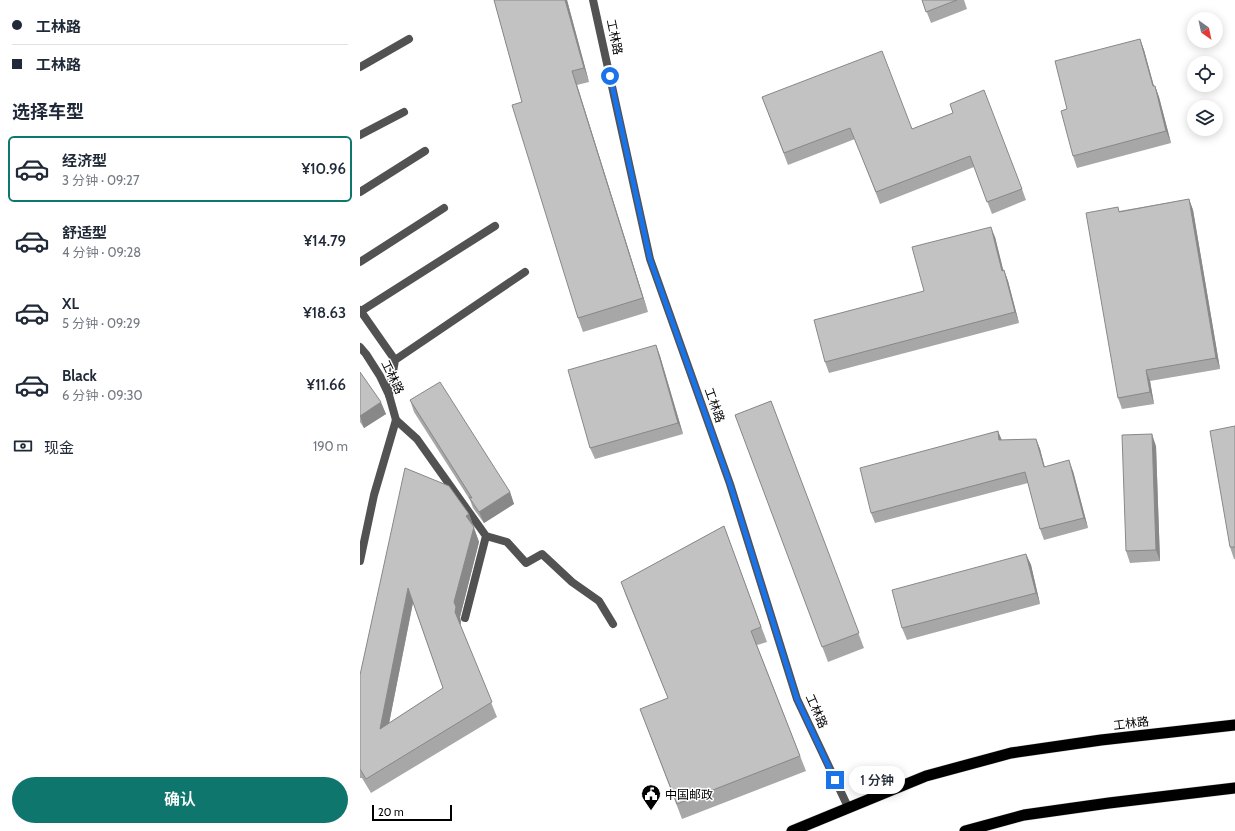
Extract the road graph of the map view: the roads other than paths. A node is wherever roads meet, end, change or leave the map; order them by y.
1 (593, 0) edge
2 (409, 39) dead end
3 (360, 67) edge
4 (404, 112) dead end
5 (360, 136) edge
6 (425, 150) dead end
7 (360, 192) edge
8 (444, 208) dead end
9 (495, 226) dead end
10 (360, 262) edge
11 (525, 272) dead end
12 (360, 311) edge
13 (360, 347) edge
14 (395, 360) junction
15 (389, 395) junction
16 (396, 420) junction
17 (486, 536) junction
18 (360, 561) edge
19 (465, 618) dead end
20 (613, 624) dead end
21 (1235, 725) edge
22 (1235, 788) edge
23 (848, 807) junction
24 (792, 831) edge
25 (965, 831) edge

1 - 23 street, 工林路
2 - 3 street
4 - 5 street
6 - 7 street
8 - 10 street
9 - 12 street
11 - 14 street
12 - 14 street
13 - 15 street, 工林路
14 - 15 street
15 - 16 street, 工林路
16 - 17 street
16 - 18 street
17 - 19 street
17 - 20 street
21 - 23 highway, 工林路
22 - 25 highway
23 - 24 highway, 工林路

